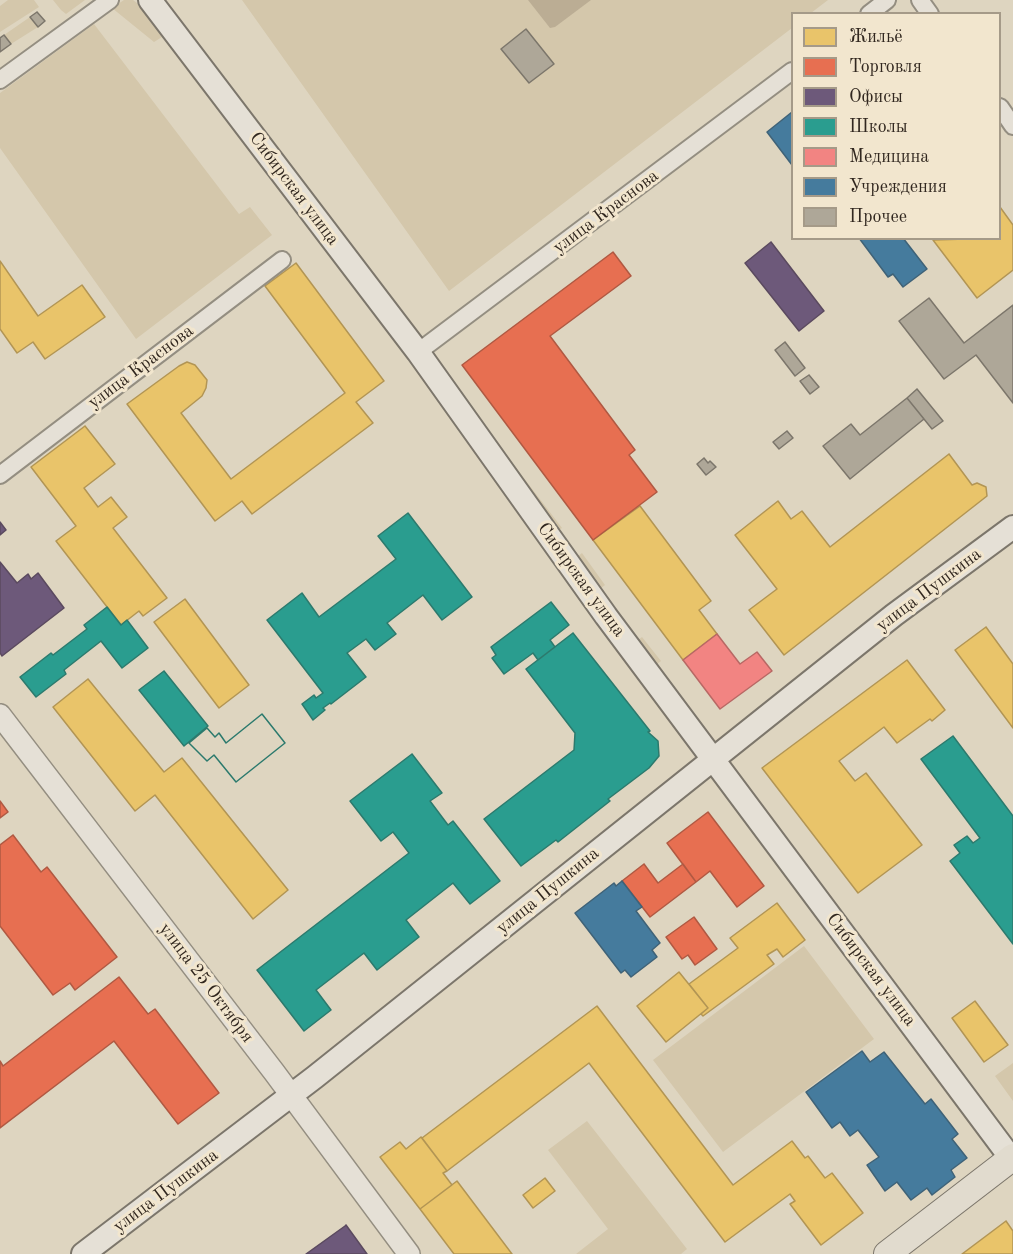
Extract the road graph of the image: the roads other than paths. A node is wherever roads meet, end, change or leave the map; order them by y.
1 (110, 0) edge
2 (150, 0) edge
3 (887, 0) edge
4 (872, 12) edge
5 (791, 72) edge
6 (0, 80) edge
7 (1001, 110) edge
8 (1013, 126) edge
9 (282, 260) dead end
10 (418, 352) junction
11 (0, 475) edge
12 (1013, 527) edge
13 (0, 715) edge
14 (714, 760) junction
15 (291, 1096) junction
16 (1012, 1159) edge
17 (83, 1254) edge
18 (409, 1254) edge
19 (887, 1254) edge

1 - 6 street
2 - 10 main road, Сибирская улица
3 - 4 street
5 - 10 street, улица Краснова
7 - 8 street
9 - 11 street, улица Краснова
10 - 14 main road, Сибирская улица
12 - 14 main road, улица Пушкина
13 - 15 street, улица 25 Октября
14 - 15 main road, улица Пушкина
14 - 16 main road, Сибирская улица
15 - 17 main road, улица Пушкина
15 - 18 street, улица 25 Октября
16 - 19 main road

